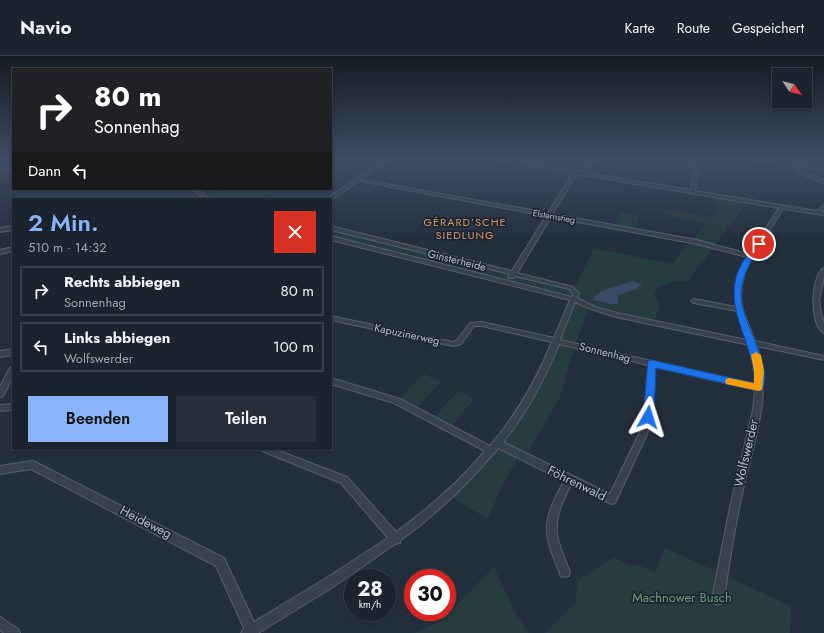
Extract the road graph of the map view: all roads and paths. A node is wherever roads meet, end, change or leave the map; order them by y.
1 (348, 186) edge
2 (390, 186) edge
3 (567, 186) edge
4 (656, 186) edge
5 (694, 186) edge
6 (196, 190) edge
7 (693, 192) junction
8 (206, 198) edge
9 (330, 198) edge
10 (824, 206) edge
11 (782, 207) junction
12 (818, 213) junction
13 (824, 214) edge
14 (550, 215) junction
15 (12, 228) edge
16 (332, 228) edge
17 (0, 230) edge
18 (332, 238) edge
19 (12, 249) edge
20 (0, 252) edge
21 (751, 256) junction
22 (824, 270) edge
23 (513, 274) junction
24 (508, 282) junction
25 (574, 299) junction
26 (694, 301) dead end
27 (739, 310) junction
28 (332, 318) edge
29 (474, 323) joint
30 (824, 331) edge
31 (557, 340) junction
32 (752, 344) junction
33 (12, 352) edge
34 (0, 354) edge
35 (824, 358) edge
36 (652, 363) junction
37 (12, 372) edge
38 (332, 381) edge
39 (759, 388) junction
40 (0, 394) edge
41 (12, 407) edge
42 (0, 408) edge
43 (495, 447) junction
44 (268, 450) edge
45 (0, 470) edge
46 (569, 480) junction
47 (396, 540) junction
48 (565, 572) dead end
49 (718, 599) dead end
50 (0, 623) edge
51 (249, 632) edge
52 (14, 633) edge

1 - 9 street
2 - 14 street, Elsternstieg
3 - 14 street
4 - 7 street
5 - 7 street
6 - 8 street
7 - 11 street
10 - 12 street
11 - 12 street
11 - 21 street, Wolfswerder
12 - 13 street
14 - 21 street, Elsternstieg
14 - 23 street
15 - 17 street
16 - 23 street, Ginsterheide
18 - 24 street, Ginsterheide
19 - 20 street
21 - 27 street, Wolfswerder
22 - 30 street
23 - 24 street
23 - 25 street, Ginsterheide
24 - 25 street, Ginsterheide
25 - 31 street
25 - 32 street, Ginsterheide
26 - 27 street
27 - 32 street, Wolfswerder
28 - 29 street, Kapuzinerweg
29 - 31 street, Sonnenhag
31 - 36 street, Sonnenhag
31 - 43 street
32 - 35 street, Ginsterheide
32 - 39 street, Wolfswerder
33 - 34 street
36 - 39 street, Sonnenhag
36 - 46 street, Föhrenwald
37 - 40 street
38 - 43 street, Föhrenwald
39 - 49 street, Wolfswerder
41 - 42 street
43 - 46 street, Föhrenwald
43 - 47 street
44 - 47 street
45 - 51 street, Heideweg
46 - 48 street
47 - 51 street
50 - 52 street

